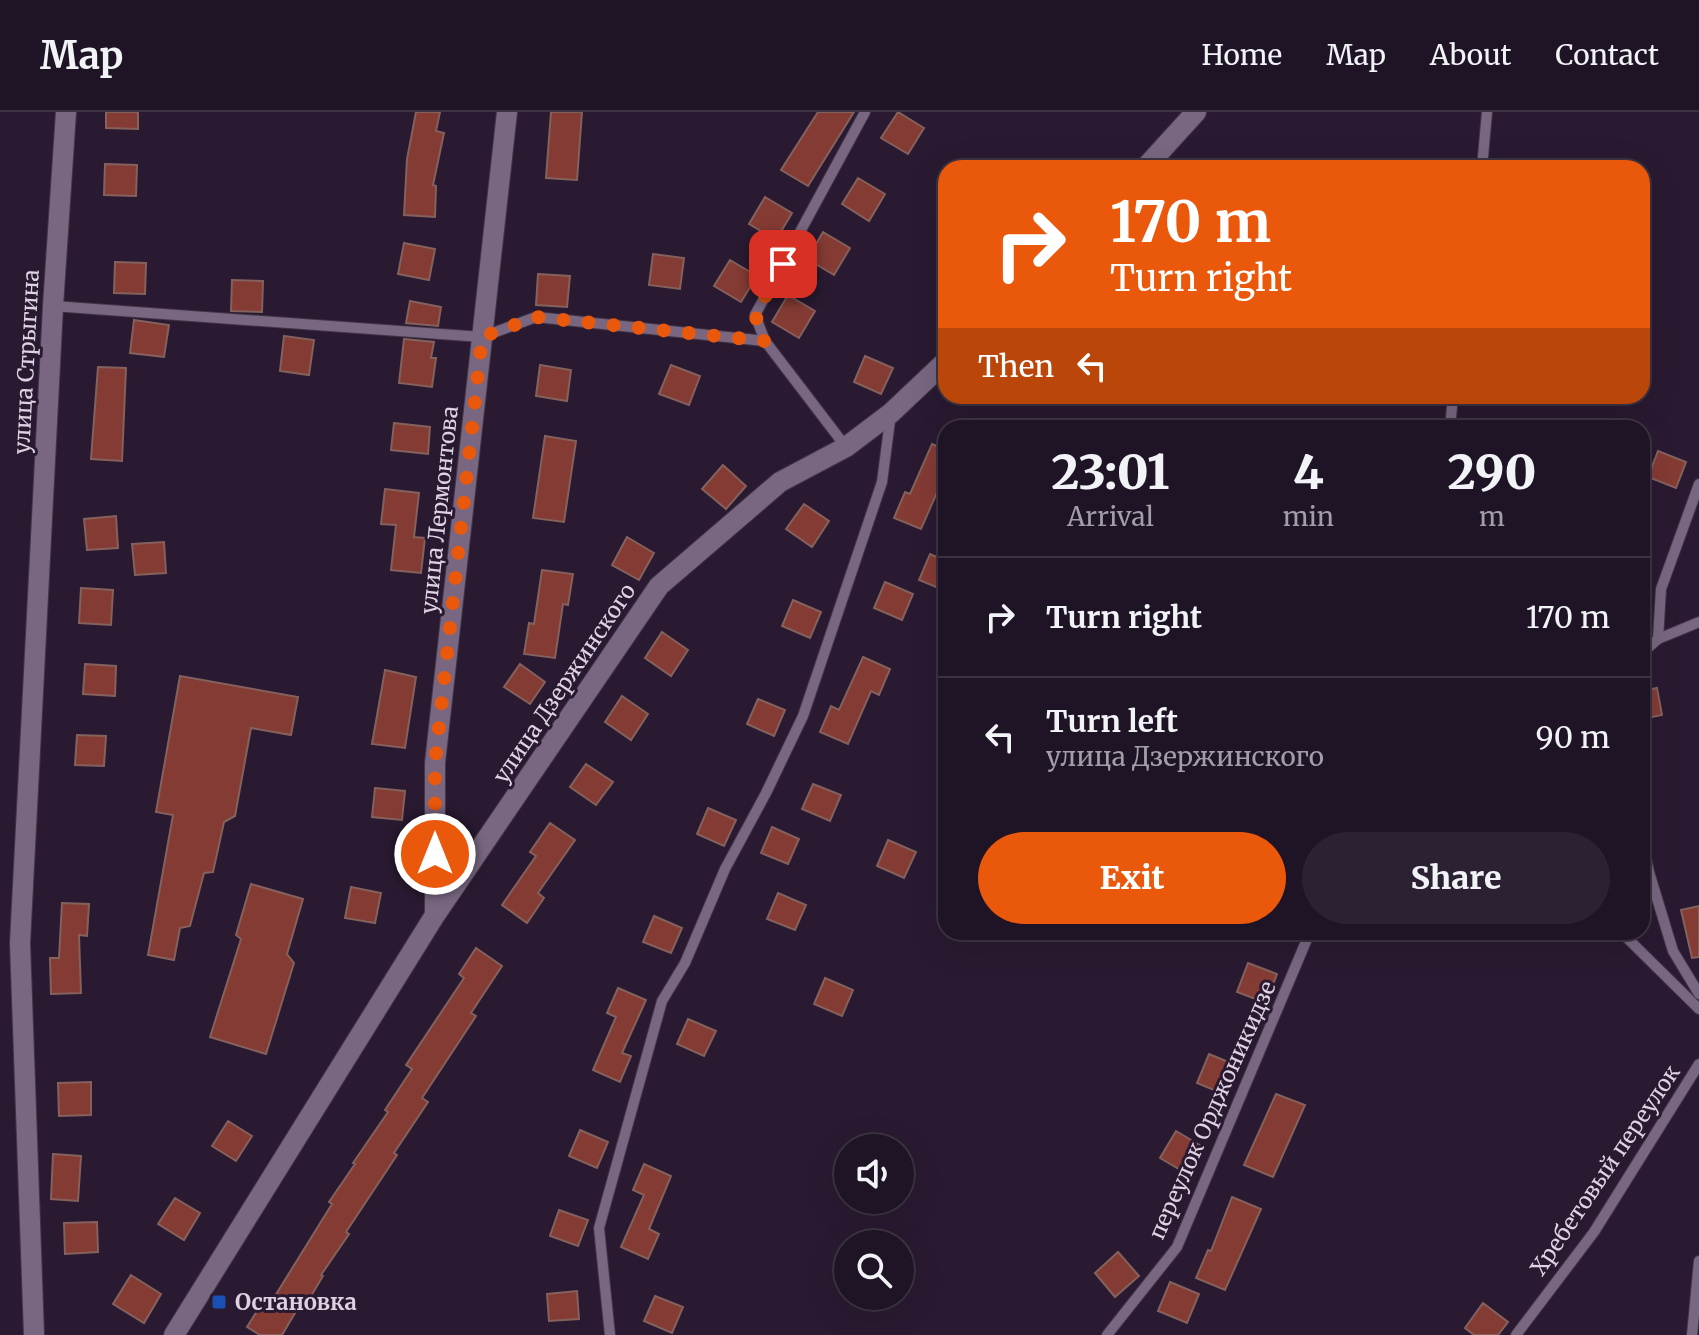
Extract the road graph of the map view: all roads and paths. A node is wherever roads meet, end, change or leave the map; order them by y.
1 (66, 112) edge
2 (507, 112) edge
3 (865, 112) edge
4 (1196, 112) edge
5 (1487, 112) edge
6 (1152, 160) edge
7 (1483, 160) edge
8 (53, 306) junction
9 (482, 337) junction
10 (765, 341) junction
11 (938, 369) edge
12 (891, 413) junction
13 (846, 447) junction
14 (1699, 484) edge
15 (1699, 622) edge
16 (1658, 639) junction
17 (1650, 646) edge
18 (1650, 875) edge
19 (435, 915) junction
20 (1307, 940) edge
21 (1629, 940) edge
22 (1699, 994) edge
23 (1699, 1009) edge
24 (1699, 1064) edge
25 (1699, 1261) edge
26 (34, 1335) edge
27 (174, 1335) edge
28 (610, 1335) edge
29 (1107, 1335) edge
30 (1516, 1335) edge
31 (1692, 1335) edge

1 - 8 street, улица Стрыгина
2 - 9 street, улица Лермонтова
3 - 10 lane
4 - 6 street
5 - 7 lane
8 - 9 lane
8 - 26 street, улица Стрыгина
9 - 10 lane
9 - 19 street, улица Лермонтова
10 - 13 lane
11 - 12 street, улица Дзержинского
12 - 13 street, улица Дзержинского
12 - 28 lane
13 - 19 street, улица Дзержинского
14 - 16 lane
15 - 16 lane
16 - 17 lane
18 - 22 lane
19 - 27 street, улица Дзержинского
20 - 29 lane, переулок Орджоникидзе
21 - 23 lane
24 - 30 lane, Хребетовый переулок
25 - 31 lane

